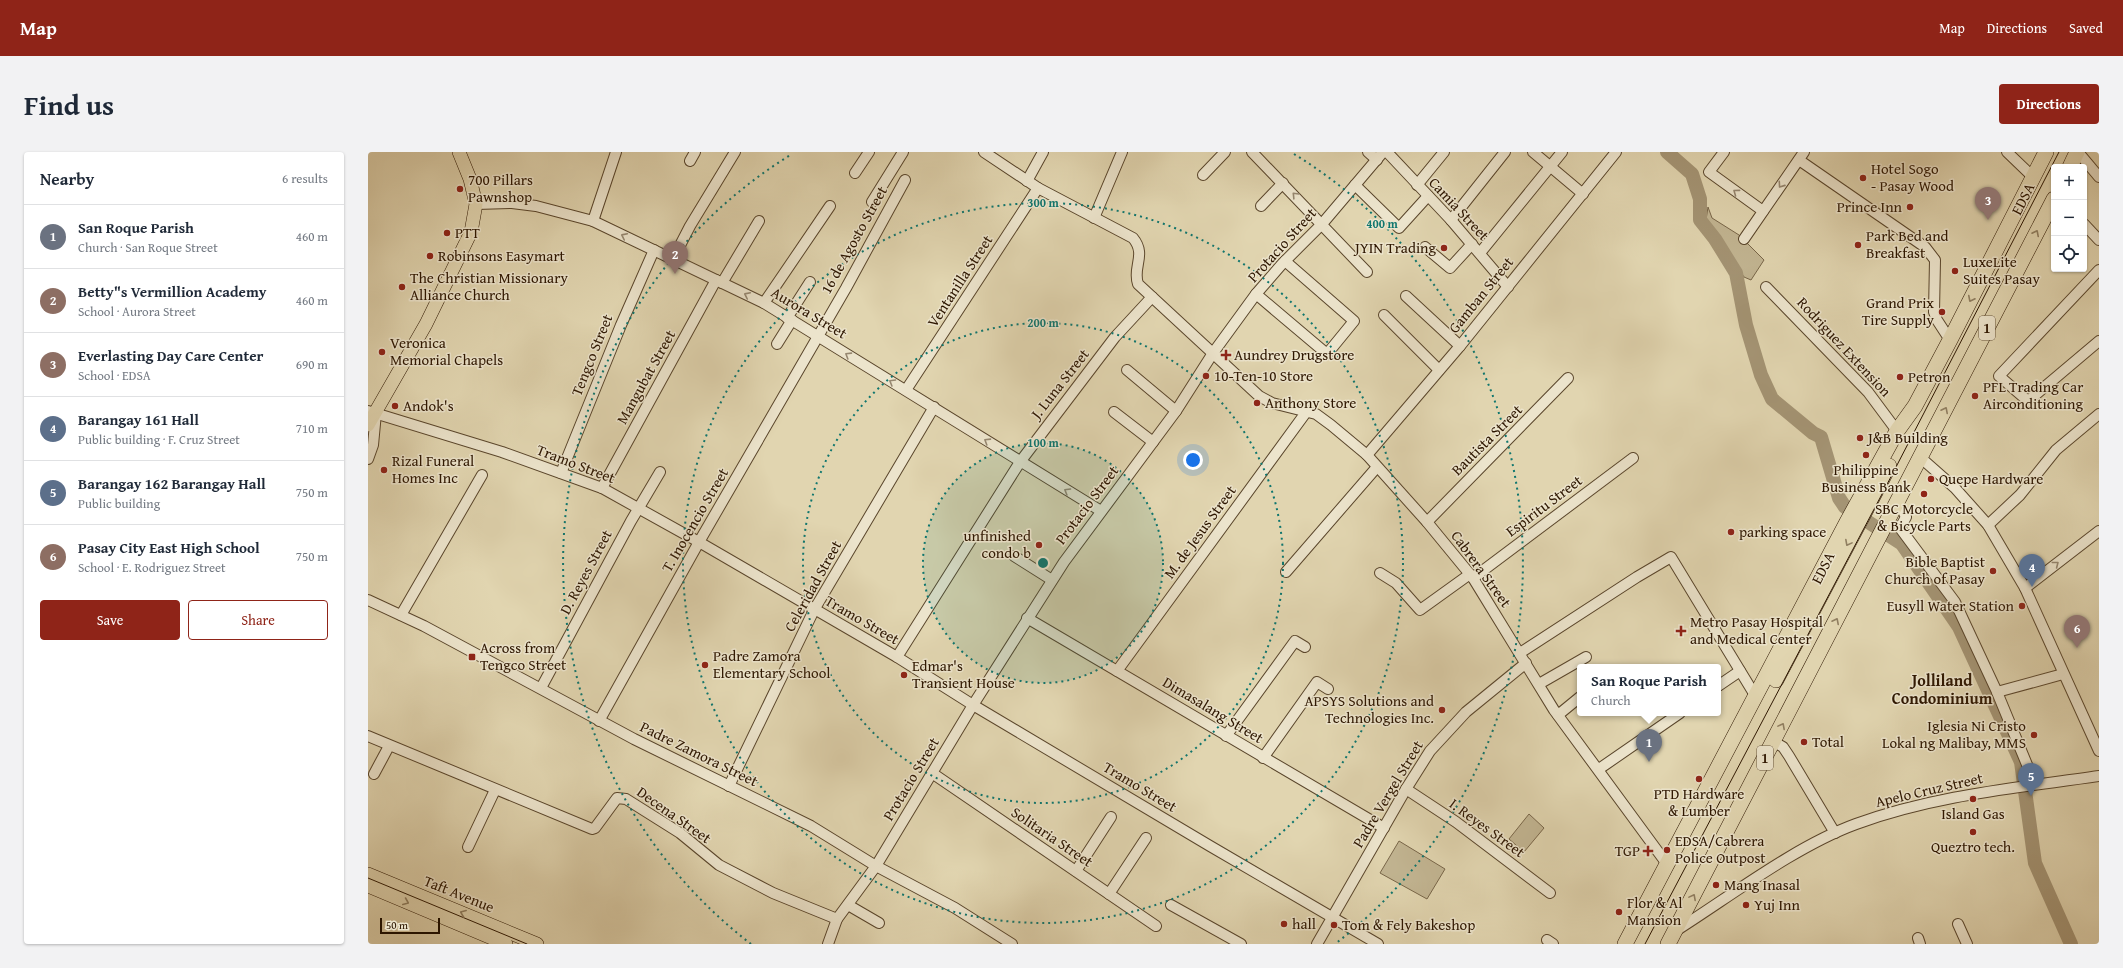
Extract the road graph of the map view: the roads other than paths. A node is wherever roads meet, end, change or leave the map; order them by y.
1 (459, 152) edge
2 (616, 152) edge
3 (735, 152) edge
4 (869, 152) edge
5 (903, 152) edge
6 (984, 152) edge
7 (1043, 152) edge
8 (1122, 152) edge
9 (1225, 152) edge
10 (1252, 152) edge
11 (1368, 152) edge
12 (1387, 152) edge
13 (1444, 152) edge
14 (1505, 152) edge
15 (1533, 152) edge
16 (1562, 152) edge
17 (1616, 152) edge
18 (1724, 152) edge
19 (2007, 152) edge
20 (2046, 152) edge
21 (2078, 152) edge
22 (1380, 156) edge
23 (1802, 156) edge
24 (2072, 164) edge
25 (1550, 168) junction
26 (855, 173) dead end
27 (1203, 175) dead end
28 (2099, 177) edge
29 (2034, 178) junction
30 (905, 180) dead end
31 (1027, 181) junction
32 (1283, 183) junction
33 (1355, 185) junction
34 (1417, 185) junction
35 (1038, 188) junction
36 (1583, 194) junction
37 (1428, 196) junction
38 (2053, 200) edge
39 (872, 202) dead end
40 (476, 204) junction
41 (830, 206) dead end
42 (1261, 206) dead end
43 (1763, 211) junction
44 (1094, 218) junction
45 (1450, 220) junction
46 (593, 221) junction
47 (759, 221) dead end
48 (1322, 224) junction
49 (2087, 227) edge
50 (1744, 239) dead end
51 (2099, 240) edge
52 (1472, 244) junction
53 (1425, 247) dead end
54 (654, 250) junction
55 (1480, 254) junction
56 (673, 259) junction
57 (1285, 261) junction
58 (2099, 270) edge
59 (1367, 272) dead end
60 (719, 282) junction
61 (810, 282) dead end
62 (1508, 287) junction
63 (1766, 287) dead end
64 (1256, 294) junction
65 (1406, 296) dead end
66 (1152, 297) junction
67 (764, 304) junction
68 (1384, 315) dead end
69 (789, 319) junction
70 (818, 336) junction
71 (1950, 340) junction
72 (2099, 341) edge
73 (777, 344) dead end
74 (1460, 346) junction
75 (1213, 353) junction
76 (1127, 370) dead end
77 (1439, 370) junction
78 (1568, 378) dead end
79 (906, 390) junction
80 (1915, 406) junction
81 (934, 407) junction
82 (1176, 411) junction
83 (1307, 411) junction
84 (372, 412) edge
85 (1114, 412) dead end
86 (2099, 414) edge
87 (368, 425) edge
88 (1897, 431) junction
89 (1153, 442) junction
90 (1367, 456) junction
91 (1633, 458) dead end
92 (1921, 458) junction
93 (368, 459) edge
94 (1020, 462) junction
95 (1378, 467) junction
96 (660, 472) dead end
97 (561, 473) junction
98 (482, 475) dead end
99 (602, 488) junction
100 (1867, 496) junction
101 (639, 508) junction
102 (1895, 509) junction
103 (1101, 511) junction
104 (1427, 522) junction
105 (1988, 525) junction
106 (2098, 533) edge
107 (699, 542) junction
108 (1014, 556) dead end
109 (1286, 572) dead end
110 (1380, 572) dead end
111 (1471, 576) junction
112 (1052, 580) junction
113 (2025, 588) junction
114 (368, 600) edge
115 (814, 610) junction
116 (401, 615) junction
117 (1027, 618) junction
118 (1304, 647) dead end
119 (1520, 653) junction
120 (1586, 656) dead end
121 (897, 657) junction
122 (1526, 663) junction
123 (1117, 671) junction
124 (1740, 671) junction
125 (2063, 674) junction
126 (1539, 684) junction
127 (1721, 684) edge
128 (541, 688) junction
129 (1328, 689) dead end
130 (1997, 692) junction
131 (1756, 697) junction
132 (1577, 699) edge
133 (973, 705) junction
134 (1558, 715) junction
135 (1676, 716) edge
136 (599, 721) junction
137 (368, 736) edge
138 (1226, 736) junction
139 (1774, 742) junction
140 (389, 746) junction
141 (2099, 751) edge
142 (1263, 758) junction
143 (1599, 769) junction
144 (932, 773) junction
145 (374, 774) dead end
146 (2099, 776) edge
147 (2032, 785) junction
148 (729, 786) junction
149 (1406, 789) junction
150 (495, 790) junction
151 (1111, 817) dead end
152 (1384, 828) junction
153 (1835, 834) junction
154 (1146, 838) dead end
155 (468, 846) dead end
156 (1667, 864) junction
157 (876, 866) junction
158 (1076, 871) junction
159 (370, 883) edge
160 (1550, 893) dead end
161 (1109, 894) junction
162 (848, 905) junction
163 (1171, 905) dead end
164 (1333, 917) junction
165 (838, 919) junction
166 (879, 923) dead end
167 (1958, 924) dead end
168 (1156, 926) dead end
169 (486, 929) junction
170 (1675, 931) junction
171 (506, 944) edge
172 (537, 944) edge
173 (828, 944) edge
174 (1012, 944) edge
175 (1241, 944) edge
176 (1317, 944) edge
177 (1378, 944) edge
178 (1625, 944) edge
179 (1636, 944) edge
180 (1668, 944) edge
181 (1967, 944) edge

1 - 40 main road
2 - 46 street
3 - 56 street
4 - 26 street
5 - 39 street
6 - 31 street
7 - 31 street
8 - 44 street
9 - 27 street
10 - 32 street
11 - 22 street
12 - 34 street, Camia Street
13 - 34 street
14 - 45 street
15 - 25 street
16 - 25 street
17 - 36 street, Gamban Street
43 -> 18 street
19 - 29 street
20 - 29 highway, EDSA / 1
21 - 24 highway
21 - 28 street
22 - 33 street, Protacio Street
23 -> 43 street
23 - 71 street
25 - 36 street
25 - 55 street
29 -> 71 highway, EDSA / 1
30 - 70 street, 16 de Agosto Street
31 - 35 street
32 - 42 street
48 -> 32 street
33 - 37 street
33 - 48 street, Protacio Street
34 - 37 street, Camia Street
35 - 44 street
35 - 79 street, Ventanilla Street
36 - 62 street, Gamban Street
37 - 45 street, Camia Street
92 -> 38 highway, EDSA / 1
40 - 46 street, Aurora Street
40 - 84 main road
41 - 67 street
43 - 50 street
44 - 66 street, Cabrera Street
45 - 52 street, Camia Street
54 -> 46 street, Aurora Street
47 - 60 street, Mangubat Street
48 - 57 street, Protacio Street
48 - 59 street
49 - 51 street
52 - 53 street
52 - 55 street, Camia Street
54 - 56 street, Aurora Street
54 - 97 street, Tengco Street
55 - 62 street, Camia Street
56 - 60 street, Aurora Street
57 - 64 street, Protacio Street
57 - 64 street
58 - 72 street
67 -> 60 street, Aurora Street
60 - 99 street, Mangubat Street
61 - 69 street
62 - 74 street, Gamban Street
63 - 88 street, Rodriguez Extension
64 - 75 street, Protacio Street
65 - 74 street
66 - 75 street, Cabrera Street
66 - 94 street, J. Luna Street
67 - 69 street, Aurora Street
68 - 77 street
69 - 70 street, Aurora Street
69 - 73 street
79 -> 70 street, Aurora Street
70 - 107 street, T. Inocencio Street
71 - 80 highway, EDSA / 1
74 - 77 street, Gamban Street
75 - 82 street, Protacio Street
75 - 83 street, Cabrera Street
76 - 82 street
77 - 90 street, Gamban Street
78 - 104 street, Bautista Street
79 - 81 street, Aurora Street
80 - 88 highway, EDSA / 1
80 - 100 highway
94 -> 81 street, Aurora Street
81 - 115 street, Celeridad Street
82 - 89 street, Protacio Street
83 - 90 street, Cabrera Street
83 - 123 street, M. de Jesus Street
84 - 87 main road
84 - 93 street
84 - 97 street, Tramo Street
85 - 89 street
86 - 105 street
88 - 100 highway, EDSA / 1
89 - 103 street, Protacio Street
90 - 95 street, Cabrera Street
91 - 111 street, Espiritu Street
92 - 102 highway, EDSA / 1
92 - 105 street
103 -> 94 street, Aurora Street
94 - 121 street, J. Luna Street
95 - 104 street, Cabrera Street
95 - 109 street
96 - 101 street, D. Reyes Street
97 - 99 street, Tramo Street
98 - 116 street
99 - 101 street, Tramo Street
100 - 131 highway, EDSA / 1
100 -> 179 highway
101 - 107 street, Tramo Street
101 - 128 street, D. Reyes Street
102 - 130 street
139 -> 102 highway, EDSA / 1
103 - 112 street, Protacio Street
104 - 111 street, Cabrera Street
105 - 113 street
113 -> 106 street
107 - 115 street, Tramo Street
107 - 136 street, T. Inocencio Street
108 - 112 street
110 - 111 street, Espiritu Street
111 - 119 street, Cabrera Street
112 - 117 street, Protacio Street
113 - 125 street
114 - 116 street, Padre Zamora Street
115 - 121 street, Tramo Street
115 - 148 street, Celeridad Street
116 - 128 street, Padre Zamora Street
117 - 123 street, Dimasalang Street
117 - 133 street, Protacio Street
118 - 138 street
119 - 122 street, Cabrera Street
119 - 124 street
120 - 126 street
121 - 133 street, Tramo Street
122 - 126 street, Cabrera Street
122 - 149 street, Padre Vergel Street
123 - 138 street, Dimasalang Street
124 - 127 street
124 - 131 street
125 - 130 street
125 - 141 street
126 - 134 street, Cabrera Street
128 - 136 street, Padre Zamora Street
129 - 142 street
130 - 147 street
131 - 156 highway, EDSA / 1
132 - 134 street
133 - 144 street, Protacio Street
133 - 164 street, Tramo Street
134 - 143 street, Cabrera Street
135 - 143 street
136 - 148 street, Padre Zamora Street
137 - 140 street, Decena Street
138 - 142 street, Dimasalang Street
139 - 153 street
170 -> 139 highway, EDSA / 1
140 - 145 street
140 - 150 street, Decena Street
142 - 152 street, Dimasalang Street
143 - 156 street, Cabrera Street
144 - 157 street, Protacio Street
144 - 158 street, Solitaria Street
146 - 147 street, Apelo Cruz Street
147 - 153 street, Apelo Cruz Street
148 - 157 street, Padre Zamora Street
149 - 152 street, Padre Vergel Street
149 - 160 street, I. Reyes Street
150 - 155 street
150 - 165 street, Decena Street
151 - 158 street
152 - 164 street, Padre Vergel Street
153 - 170 street, Apelo Cruz Street
154 - 161 street
156 - 178 highway, EDSA / 1
157 - 162 street, Protacio Street
157 - 174 street, Padre Zamora Street
158 - 161 street, Solitaria Street
159 - 169 main road, Taft Avenue
161 - 168 street, Solitaria Street
162 - 165 street, Protacio Street
162 - 166 street
163 - 175 street
164 - 176 street, Padre Vergel Street
164 - 177 street, Tramo Street
165 - 173 street, Protacio Street
167 - 181 street
169 - 171 main road, Taft Avenue
169 - 172 main road, Taft Avenue
170 - 180 highway, EDSA / 1

